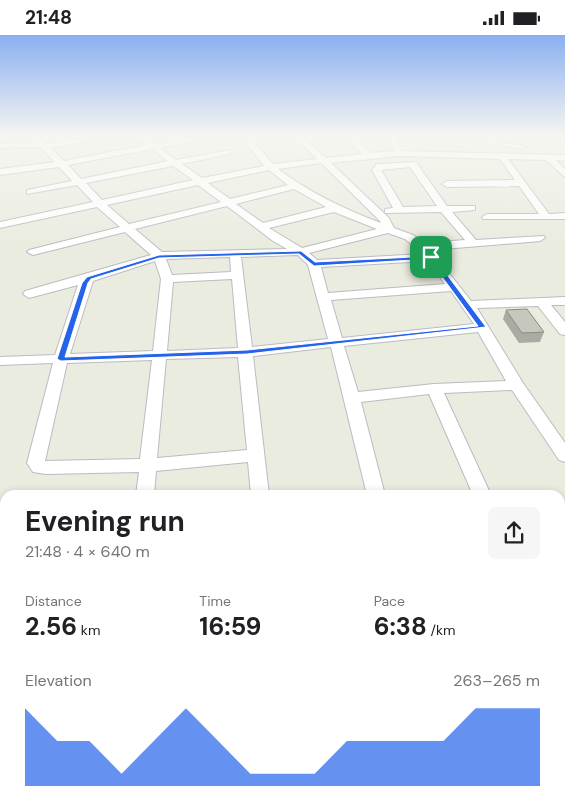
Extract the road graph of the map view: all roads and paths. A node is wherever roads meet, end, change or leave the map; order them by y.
1 (68, 172) edge
2 (129, 172) edge
3 (189, 172) edge
4 (244, 172) edge
5 (277, 172) edge
6 (333, 172) edge
7 (377, 172) edge
8 (419, 172) edge
9 (513, 172) edge
10 (201, 181) junction
11 (79, 183) junction
12 (521, 183) junction
13 (447, 184) dead end
14 (295, 186) junction
15 (30, 192) dead end
16 (228, 203) junction
17 (101, 205) junction
18 (336, 208) junction
19 (399, 209) junction
20 (444, 209) junction
21 (471, 209) dead end
22 (376, 212) junction
23 (565, 216) edge
24 (487, 217) dead end
25 (546, 217) junction
26 (0, 225) edge
27 (126, 227) junction
28 (261, 227) junction
29 (389, 229) junction
30 (540, 238) dead end
31 (473, 243) junction
32 (33, 252) dead end
33 (301, 252) junction
34 (427, 252) junction
35 (236, 254) junction
36 (159, 257) junction
37 (314, 264) junction
38 (238, 275) junction
39 (89, 278) junction
40 (167, 279) junction
41 (454, 287) junction
42 (29, 294) dead end
43 (323, 297) junction
44 (565, 301) edge
45 (542, 302) junction
46 (468, 305) junction
47 (482, 327) junction
48 (565, 331) edge
49 (336, 343) junction
50 (247, 352) junction
51 (161, 356) junction
52 (61, 359) junction
53 (0, 361) edge
54 (516, 385) junction
55 (434, 389) junction
56 (353, 398) junction
57 (257, 455) junction
58 (565, 456) edge
59 (149, 465) junction
60 (146, 490) edge
61 (260, 490) edge
62 (375, 490) edge
63 (480, 490) edge

1 - 11 street
2 - 11 street
3 - 10 street
4 - 10 street
5 - 14 street
6 - 22 street
7 - 19 street
8 - 20 street
9 - 12 street
10 - 16 street
10 - 17 street
11 - 15 street
11 - 17 street
12 - 13 street
12 - 25 street
14 - 16 street
14 - 18 street
16 - 27 street
16 - 28 street
17 - 26 street
17 - 27 street
18 - 28 street
18 - 29 street
19 - 20 street
19 - 22 street
20 - 21 street
20 - 31 street
22 - 29 street
23 - 25 street
24 - 25 street
27 - 32 street
27 - 36 street
28 - 33 street
29 - 33 street
29 - 34 street
30 - 31 street
31 - 34 street
33 - 35 street
33 - 37 street
34 - 37 street
34 - 41 street
35 - 36 street
35 - 38 street
36 - 39 street
36 - 40 street
37 - 43 street
38 - 40 street
38 - 50 street
39 - 42 street
39 - 52 street
40 - 51 street
41 - 43 street
41 - 46 street
43 - 49 street
44 - 45 street
45 - 46 street
45 - 48 street
46 - 47 street
47 - 49 street
47 - 54 street
49 - 50 street
49 - 56 street
50 - 51 street
50 - 57 street
51 - 52 street
51 - 59 street
52 - 53 street
52 - 59 street
54 - 55 street
54 - 58 street
55 - 56 street
55 - 63 street
56 - 62 street
57 - 59 street
57 - 61 street
59 - 60 street

